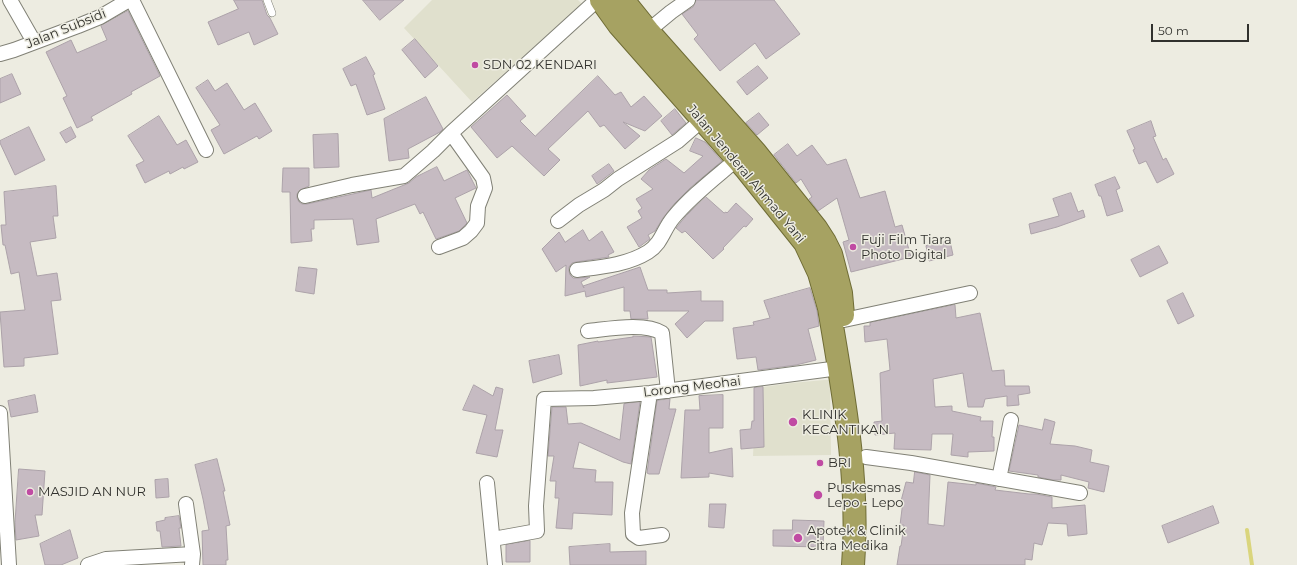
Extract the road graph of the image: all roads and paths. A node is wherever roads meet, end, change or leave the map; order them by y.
1 (10, 0) edge
2 (130, 0) edge
3 (268, 0) edge
4 (597, 0) edge
5 (601, 0) edge
6 (623, 0) edge
7 (688, 0) edge
8 (272, 12) dead end
9 (648, 31) junction
10 (34, 42) junction
11 (0, 54) edge
12 (702, 120) junction
13 (451, 133) junction
14 (206, 150) dead end
15 (736, 160) junction
16 (305, 196) dead end
17 (558, 222) dead end
18 (438, 247) dead end
19 (577, 270) dead end
20 (970, 293) dead end
21 (844, 320) junction
22 (588, 331) dead end
23 (839, 368) junction
24 (668, 391) junction
25 (650, 393) junction
26 (0, 413) edge
27 (1011, 420) dead end
28 (1, 450) edge
29 (866, 457) junction
30 (999, 479) junction
31 (487, 483) dead end
32 (1080, 493) dead end
33 (186, 504) dead end
34 (662, 535) dead end
35 (493, 539) junction
36 (193, 559) edge
37 (106, 562) edge
38 (8, 565) edge
39 (88, 565) edge
40 (495, 565) edge
41 (853, 565) edge
42 (866, 565) edge

1 - 10 street
2 - 10 street, Jalan Subsidi
2 - 14 street
3 - 8 lane
4 - 13 street
5 - 12 highway, Jalan Jenderal Ahmad Yani
6 - 9 highway, Jalan Jenderal Ahmad Yani
7 - 9 street
9 - 21 highway, Jalan Jenderal Ahmad Yani
10 - 11 street, Jalan Subsidi
12 - 15 highway, Jalan Jenderal Ahmad Yani
12 - 17 street
13 - 16 street
13 - 18 street
15 - 19 street
15 - 23 highway, Jalan Jenderal Ahmad Yani
20 - 21 street
21 - 29 highway, Jalan Jenderal Ahmad Yani
22 - 24 street
23 - 24 street, Lorong Meohai
23 - 41 highway, Jalan Jenderal Ahmad Yani
24 - 25 street, Lorong Meohai
25 - 34 street
25 - 35 street, Lorong Meohai
26 - 28 street
27 - 30 street
28 - 38 street
29 - 30 street
29 - 42 highway, Jalan Jenderal Ahmad Yani
30 - 32 street
31 - 35 street
33 - 36 street
35 - 40 street
36 - 37 street
37 - 39 street

